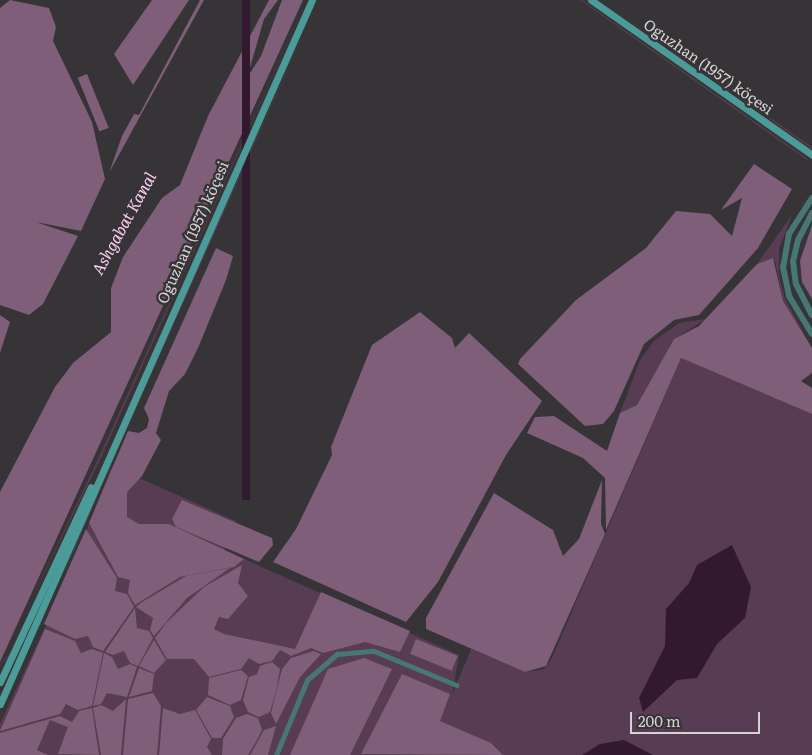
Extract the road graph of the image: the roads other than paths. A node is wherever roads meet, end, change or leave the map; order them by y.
1 (312, 0) edge
2 (591, 0) edge
3 (812, 155) edge
4 (812, 198) edge
5 (812, 213) edge
6 (812, 315) edge
7 (812, 334) edge
8 (98, 476) junction
9 (0, 682) edge
10 (456, 685) dead end
11 (0, 704) edge
12 (276, 755) edge

1 - 8 main road, Oguzhan (1957) köçesi
2 - 3 main road, Oguzhan (1957) köçesi
4 - 7 street
5 - 6 street
8 - 9 main road, Oguzhan (1957) köçesi
8 - 11 main road, Oguzhan (1957) köçesi
10 - 12 street

